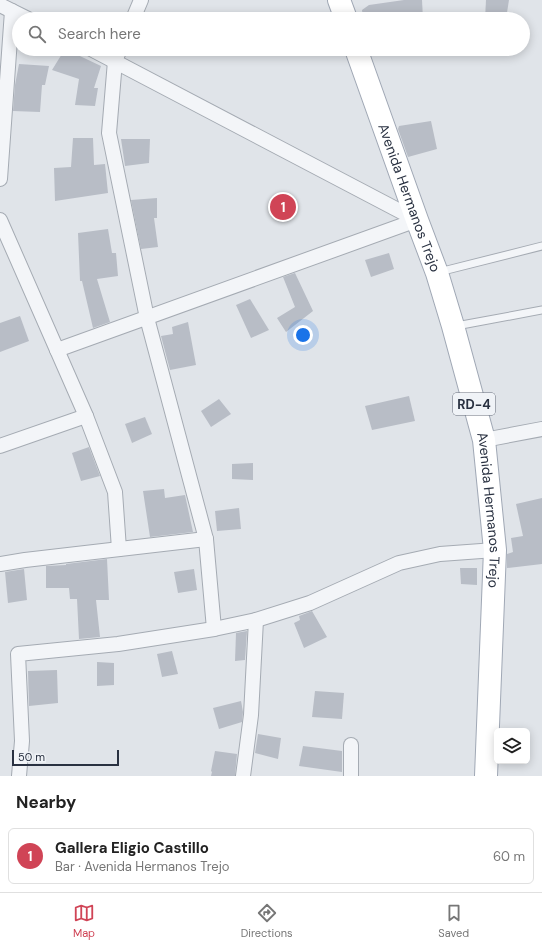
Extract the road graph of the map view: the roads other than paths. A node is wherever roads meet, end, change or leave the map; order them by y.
1 (141, 0) edge
2 (339, 0) edge
3 (6, 8) edge
4 (136, 12) edge
5 (343, 12) edge
6 (117, 56) edge
7 (119, 56) edge
8 (358, 56) edge
9 (0, 179) edge
10 (0, 220) edge
11 (417, 220) junction
12 (542, 246) edge
13 (437, 273) junction
14 (542, 310) edge
15 (147, 318) junction
16 (453, 326) junction
17 (57, 350) junction
18 (86, 416) junction
19 (542, 429) edge
20 (484, 440) junction
21 (0, 446) edge
22 (206, 539) junction
23 (119, 549) junction
24 (495, 550) junction
25 (0, 564) edge
26 (256, 620) junction
27 (214, 629) junction
28 (351, 745) dead end
29 (19, 776) edge
30 (243, 776) edge
31 (351, 776) edge
32 (486, 776) edge

1 - 4 street
2 - 5 main road
3 - 9 street
6 - 15 street
7 - 11 street
8 - 11 main road, Avenida Hermanos Trejo / RD-4
10 - 17 street
11 - 13 main road, Avenida Hermanos Trejo / RD-4
11 - 15 street
12 - 13 lane
13 - 16 main road, Avenida Hermanos Trejo / RD-4
14 - 16 lane
15 - 17 street
15 - 22 street
16 - 20 main road, Avenida Hermanos Trejo / RD-4
17 - 18 street
18 - 21 street
18 - 23 street
19 - 20 street
20 - 24 main road, Avenida Hermanos Trejo / RD-4
22 - 23 street
22 - 27 street
23 - 25 street
24 - 26 street
24 - 32 main road, Avenida Hermanos Trejo / RD-4
26 - 27 street
26 - 30 street
27 - 29 street
28 - 31 street

